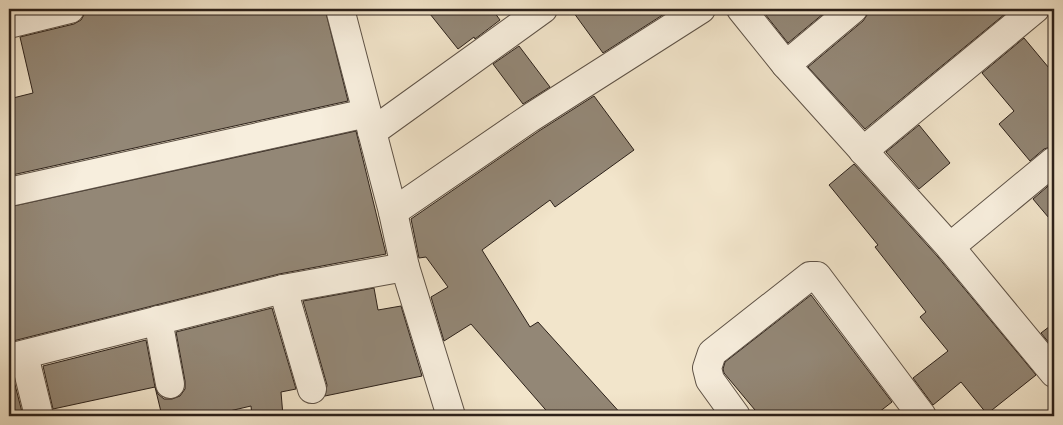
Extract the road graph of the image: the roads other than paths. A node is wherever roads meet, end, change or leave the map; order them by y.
1 (70, 9) edge
2 (341, 9) edge
3 (543, 9) edge
4 (701, 9) edge
5 (741, 9) edge
6 (853, 9) edge
7 (1035, 9) edge
8 (9, 24) edge
9 (786, 65) junction
10 (369, 123) junction
11 (863, 151) junction
12 (1054, 161) edge
13 (9, 192) edge
14 (394, 212) junction
15 (950, 246) junction
16 (405, 267) junction
17 (283, 289) junction
18 (158, 320) junction
19 (16, 357) edge
20 (1054, 373) edge
21 (170, 384) dead end
22 (312, 389) dead end
23 (39, 416) edge
24 (451, 416) edge
25 (736, 416) edge
26 (922, 416) edge

1 - 8 street
2 - 10 street
3 - 10 street
4 - 14 street
5 - 9 street
6 - 9 street
7 - 11 street
9 - 11 street
10 - 13 street
10 - 14 street
11 - 15 street
12 - 15 street
14 - 16 street
15 - 20 street
16 - 17 street
16 - 24 street
17 - 18 street
17 - 22 street
18 - 19 street
18 - 21 street
19 - 23 street
25 - 26 street

